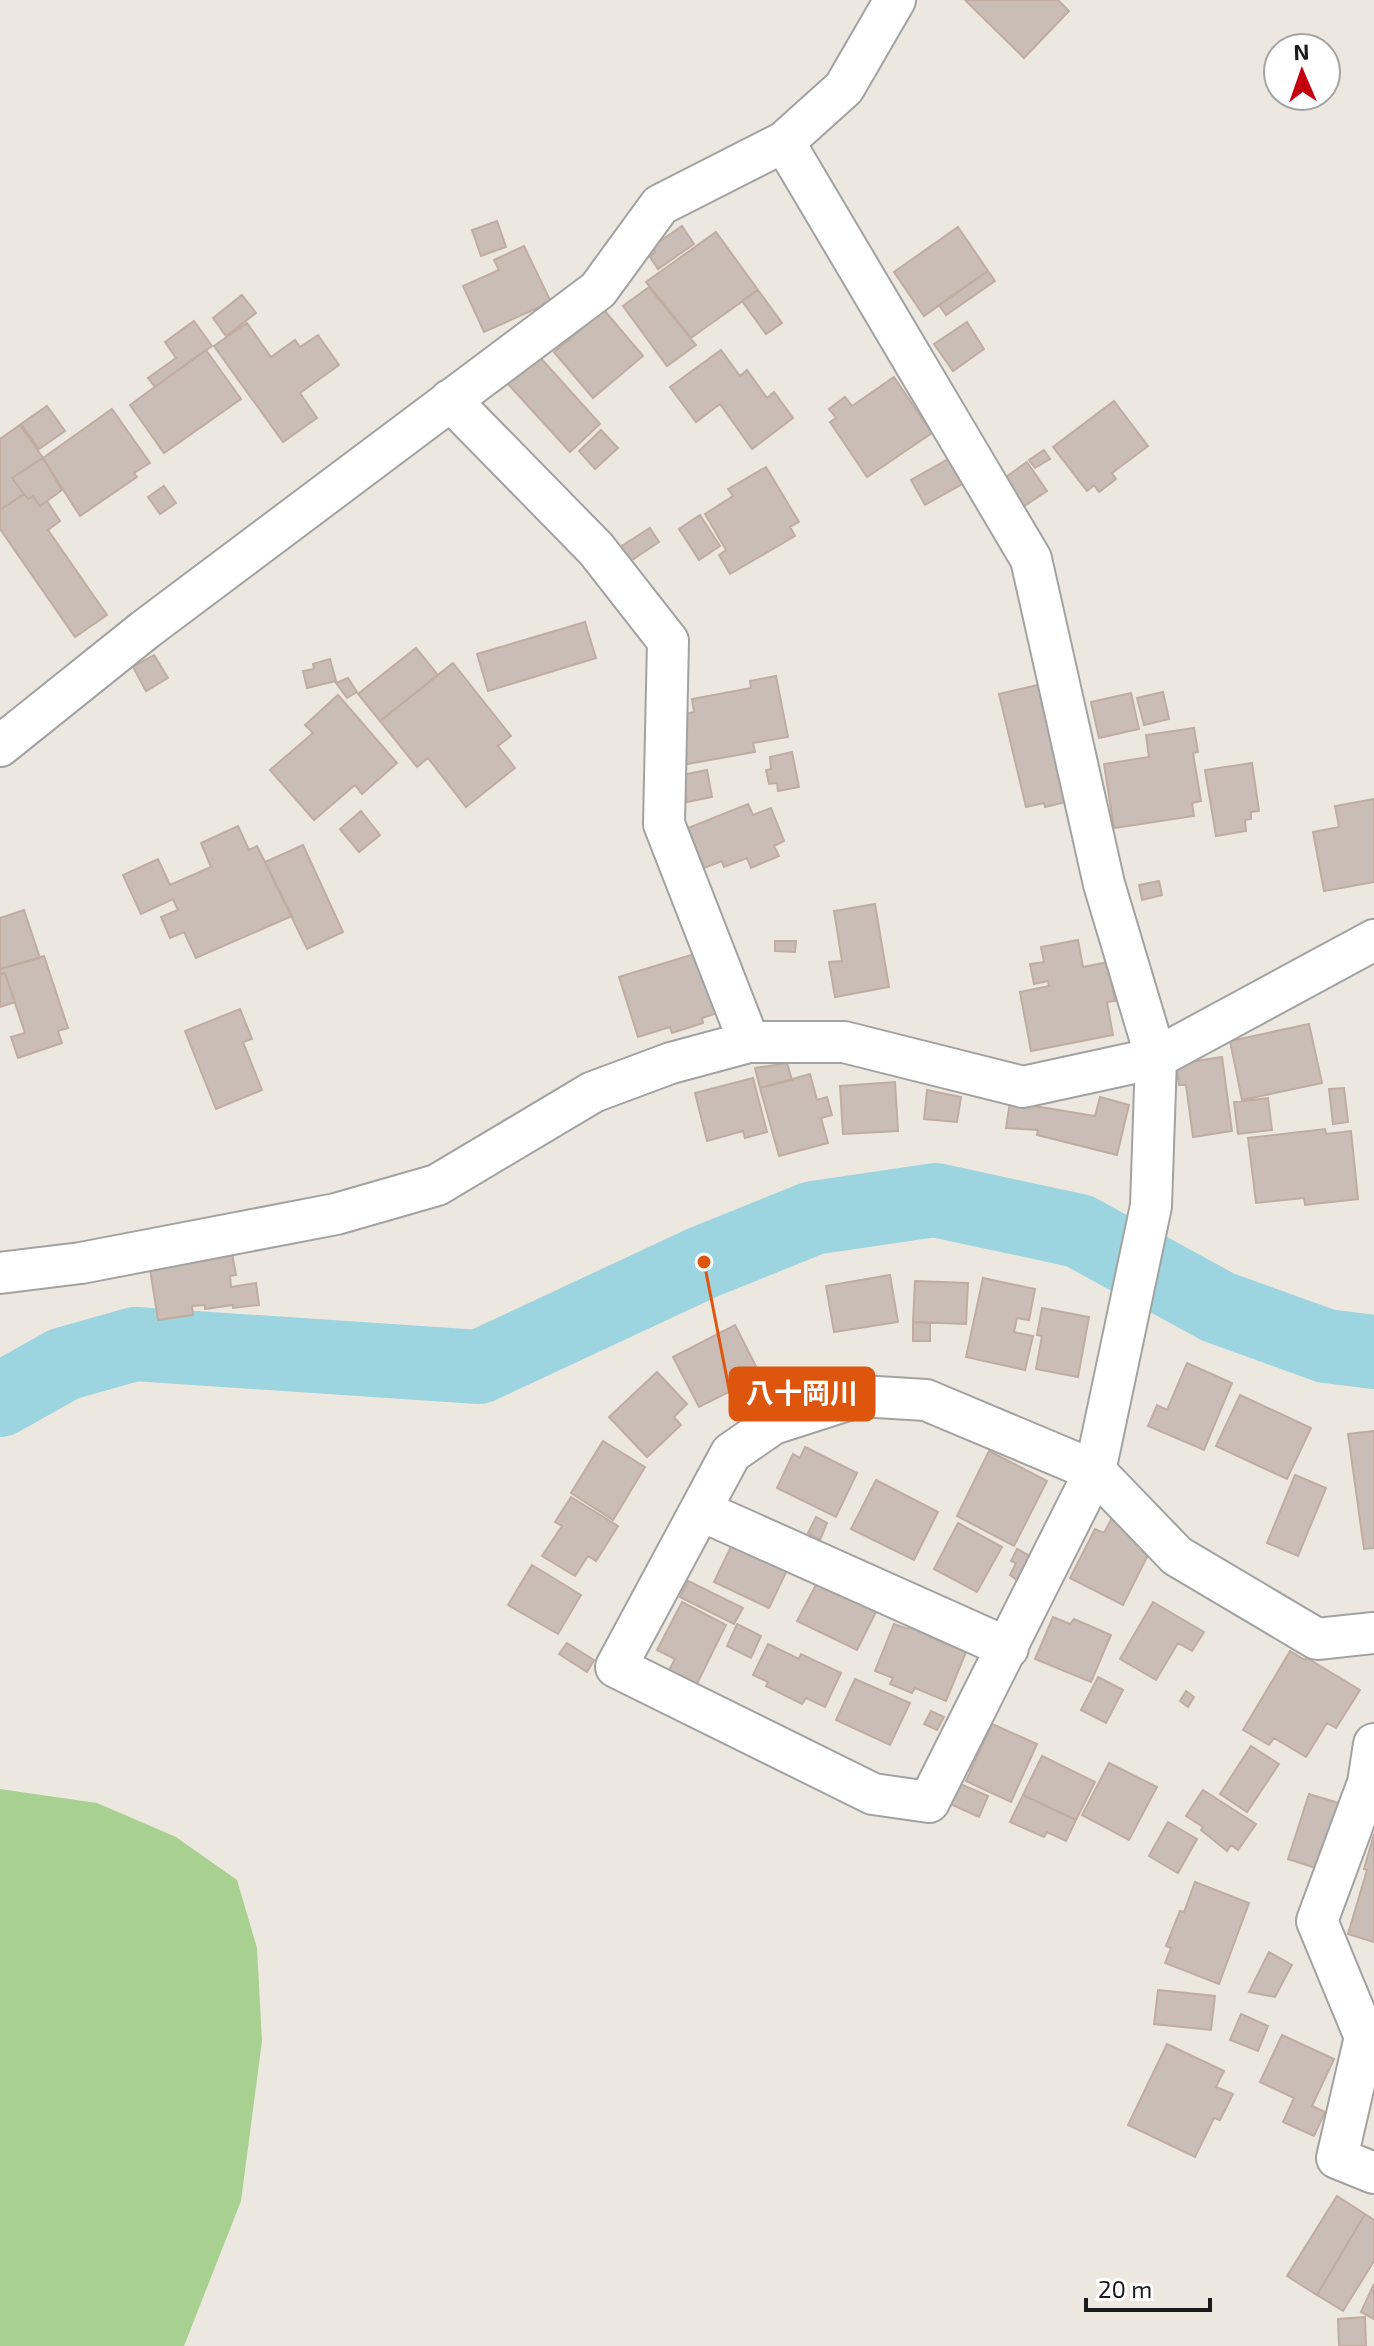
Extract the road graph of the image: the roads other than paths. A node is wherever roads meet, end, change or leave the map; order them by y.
1 (895, 0) edge
2 (784, 142) junction
3 (450, 400) junction
4 (0, 746) edge
5 (1374, 940) edge
6 (749, 1042) junction
7 (1156, 1058) junction
8 (0, 1273) edge
9 (1095, 1471) junction
10 (702, 1511) junction
11 (1374, 1633) edge
12 (1008, 1648) junction
13 (1374, 1744) edge
14 (1374, 2173) edge

1 - 2 street
2 - 3 street
2 - 7 street
3 - 4 street
3 - 6 street
5 - 7 street
6 - 7 street
6 - 8 street
7 - 9 street
9 - 10 street
9 - 11 street
9 - 12 street
10 - 12 street
10 - 12 street
13 - 14 street

